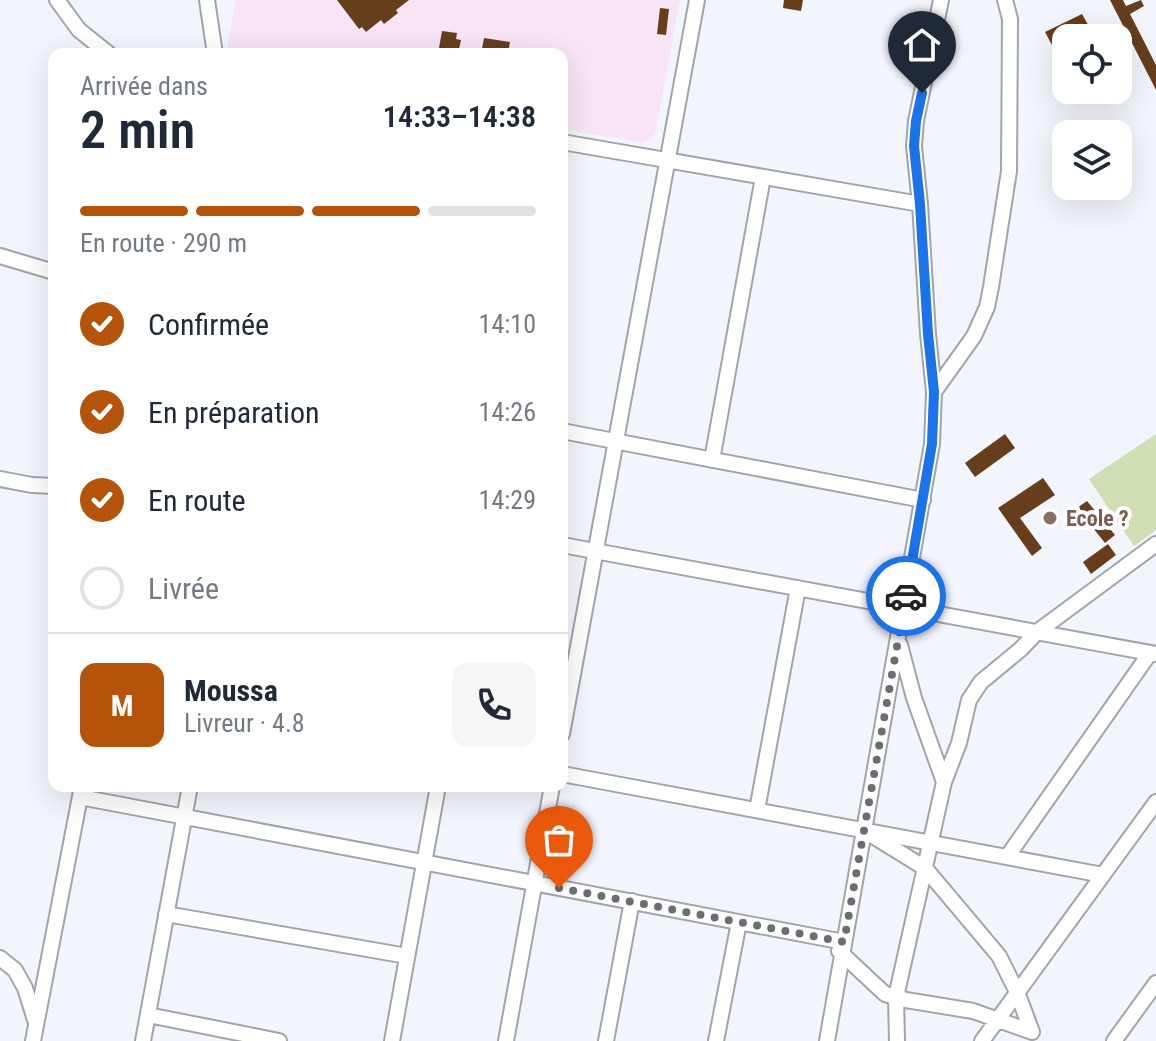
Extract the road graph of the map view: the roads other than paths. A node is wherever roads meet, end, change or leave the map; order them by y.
1 (57, 0) edge
2 (207, 0) edge
3 (697, 0) edge
4 (941, 0) edge
5 (1005, 0) edge
6 (102, 48) edge
7 (214, 48) edge
8 (568, 143) edge
9 (667, 161) junction
10 (763, 177) junction
11 (920, 204) junction
12 (0, 256) edge
13 (48, 270) edge
14 (934, 392) junction
15 (568, 432) edge
16 (615, 441) junction
17 (712, 460) junction
18 (0, 479) edge
19 (48, 486) edge
20 (923, 500) junction
21 (1156, 544) edge
22 (568, 546) edge
23 (595, 551) junction
24 (798, 588) junction
25 (904, 608) junction
26 (1037, 632) junction
27 (898, 640) junction
28 (1153, 653) edge
29 (568, 701) edge
30 (568, 775) edge
31 (944, 782) junction
32 (81, 792) edge
33 (85, 792) edge
34 (189, 792) edge
35 (437, 792) edge
36 (551, 792) edge
37 (1156, 802) edge
38 (757, 810) junction
39 (184, 817) junction
40 (864, 830) junction
41 (931, 843) junction
42 (1007, 857) junction
43 (424, 862) junction
44 (925, 868) junction
45 (1103, 875) junction
46 (535, 883) junction
47 (632, 901) junction
48 (166, 914) junction
49 (739, 922) junction
50 (843, 948) junction
51 (407, 956) junction
52 (0, 958) edge
53 (1156, 983) edge
54 (1017, 992) junction
55 (896, 997) junction
56 (148, 1015) junction
57 (1000, 1016) junction
58 (36, 1025) junction
59 (1032, 1032) junction
60 (33, 1041) edge
61 (143, 1041) edge
62 (279, 1041) edge
63 (392, 1041) edge
64 (506, 1041) edge
65 (606, 1041) edge
66 (716, 1041) edge
67 (827, 1041) edge
68 (897, 1041) edge
69 (982, 1041) edge
70 (1046, 1041) edge
71 (1114, 1041) edge

1 - 6 street
2 - 7 street
3 - 9 street
4 - 11 street
5 - 14 street
8 - 9 street
9 - 10 street
9 - 16 street
10 - 11 street
10 - 17 street
11 - 14 street
12 - 13 street
14 - 20 street
15 - 16 street
16 - 17 street
16 - 23 street
17 - 20 street
18 - 19 street
20 - 25 street
21 - 26 street
22 - 23 street
23 - 24 street
23 - 29 street
24 - 25 street
24 - 38 street
25 - 26 street
25 - 27 street
26 - 28 street
26 - 31 street
27 - 31 street
27 - 40 street
28 - 42 street
30 - 38 street
31 - 41 street
32 - 58 street
33 - 39 street
34 - 39 street
35 - 43 street
36 - 46 street
37 - 45 street
38 - 40 street
39 - 43 street
39 - 48 street
40 - 41 street
40 - 44 street
40 - 50 street
41 - 42 street
41 - 44 street
42 - 45 street
43 - 46 street
43 - 51 street
44 - 54 street
44 - 55 street
45 - 54 street
46 - 47 street
46 - 64 street
47 - 49 street
47 - 65 street
48 - 51 street
48 - 56 street
49 - 50 street
49 - 66 street
50 - 55 street
50 - 67 street
51 - 63 street
52 - 58 street
53 - 71 street
54 - 57 street
54 - 59 street
55 - 57 street
55 - 68 street
56 - 61 street
56 - 62 street
57 - 59 street
57 - 69 street
58 - 60 street
59 - 70 street

